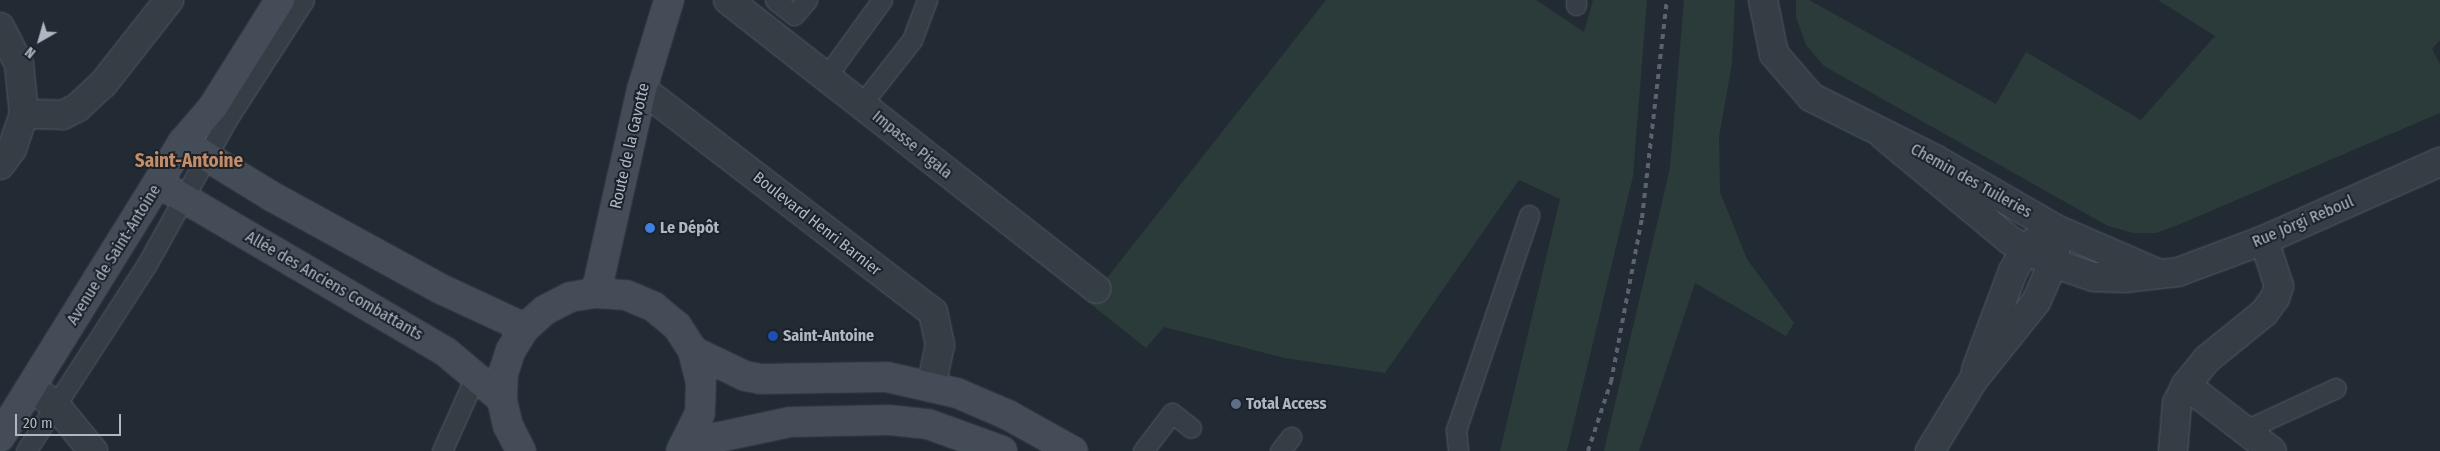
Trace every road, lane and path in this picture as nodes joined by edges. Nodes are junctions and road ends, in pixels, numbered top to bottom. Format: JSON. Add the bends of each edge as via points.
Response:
{"nodes":[{"id":1,"x":169,"y":0,"type":"edge"},
{"id":2,"x":280,"y":0,"type":"edge"},
{"id":3,"x":304,"y":0,"type":"edge"},
{"id":4,"x":669,"y":0,"type":"edge"},
{"id":5,"x":728,"y":0,"type":"edge"},
{"id":6,"x":775,"y":0,"type":"edge"},
{"id":7,"x":806,"y":0,"type":"edge"},
{"id":8,"x":882,"y":0,"type":"edge"},
{"id":9,"x":927,"y":0,"type":"edge"},
{"id":10,"x":1763,"y":0,"type":"edge"},
{"id":11,"x":0,"y":27,"type":"edge"},
{"id":12,"x":826,"y":77,"type":"junction"},
{"id":13,"x":642,"y":90,"type":"junction"},
{"id":14,"x":861,"y":105,"type":"junction"},
{"id":15,"x":24,"y":114,"type":"junction"},
{"id":16,"x":1884,"y":136,"type":"junction"},
{"id":17,"x":182,"y":142,"type":"junction"},
{"id":18,"x":207,"y":157,"type":"junction"},
{"id":19,"x":2440,"y":162,"type":"edge"},
{"id":20,"x":0,"y":164,"type":"edge"},
{"id":21,"x":158,"y":183,"type":"junction"},
{"id":22,"x":184,"y":199,"type":"junction"},
{"id":23,"x":1529,"y":216,"type":"dead end"},
{"id":24,"x":2056,"y":228,"type":"junction"},
{"id":25,"x":2264,"y":240,"type":"junction"},
{"id":26,"x":2026,"y":250,"type":"junction"},
{"id":27,"x":2053,"y":263,"type":"junction"},
{"id":28,"x":2163,"y":274,"type":"junction"},
{"id":29,"x":1096,"y":289,"type":"dead end"},
{"id":30,"x":596,"y":293,"type":"junction"},
{"id":31,"x":525,"y":328,"type":"junction"},
{"id":32,"x":693,"y":351,"type":"junction"},
{"id":33,"x":475,"y":377,"type":"junction"},
{"id":34,"x":1974,"y":379,"type":"junction"},
{"id":35,"x":2186,"y":385,"type":"junction"},
{"id":36,"x":930,"y":386,"type":"junction"},
{"id":37,"x":32,"y":388,"type":"junction"},
{"id":38,"x":2336,"y":388,"type":"dead end"},
{"id":39,"x":502,"y":399,"type":"junction"},
{"id":40,"x":57,"y":406,"type":"junction"},
{"id":41,"x":1191,"y":428,"type":"dead end"},
{"id":42,"x":2245,"y":430,"type":"junction"},
{"id":43,"x":0,"y":437,"type":"edge"},
{"id":44,"x":26,"y":451,"type":"edge"},
{"id":45,"x":93,"y":451,"type":"edge"},
{"id":46,"x":442,"y":451,"type":"edge"},
{"id":47,"x":521,"y":451,"type":"edge"},
{"id":48,"x":682,"y":451,"type":"edge"},
{"id":49,"x":692,"y":451,"type":"edge"},
{"id":50,"x":1002,"y":451,"type":"edge"},
{"id":51,"x":1073,"y":451,"type":"edge"},
{"id":52,"x":1143,"y":451,"type":"edge"},
{"id":53,"x":1458,"y":451,"type":"edge"},
{"id":54,"x":1930,"y":451,"type":"edge"},
{"id":55,"x":2173,"y":451,"type":"edge"},
{"id":56,"x":2272,"y":451,"type":"edge"}],
"edges":[{"from":1,"to":15,"type":"street","via":[[103,84],[78,107],[63,115]]},
{"from":2,"to":17,"type":"main road","name":"Avenue de Saint-Antoine","via":[[213,107]]},
{"from":3,"to":18,"type":"lane","via":[[228,118]]},
{"from":4,"to":13,"type":"main road","name":"Route de la Gavotte"},
{"from":5,"to":12,"type":"street","name":"Impasse Pigala"},
{"from":6,"to":7,"type":"lane","via":[[794,15]]},
{"from":8,"to":12,"type":"lane"},
{"from":9,"to":14,"type":"lane","via":[[912,40]]},
{"from":10,"to":16,"type":"street","name":"Chemin des Tuileries","via":[[1774,54],[1791,77],[1811,97]]},
{"from":11,"to":15,"type":"street","via":[[19,64]]},
{"from":12,"to":14,"type":"street","name":"Impasse Pigala"},
{"from":13,"to":30,"type":"main road","name":"Route de la Gavotte"},
{"from":13,"to":36,"type":"street","name":"Boulevard Henri Barnier","via":[[933,312],[940,345]]},
{"from":14,"to":29,"type":"street","name":"Impasse Pigala"},
{"from":15,"to":20,"type":"street","via":[[12,149]]},
{"from":16,"to":24,"type":"street","name":"Chemin des Tuileries","via":[[1935,159]]},
{"from":16,"to":26,"type":"street","name":"Chemin des Tuileries","via":[[1974,212]]},
{"from":17,"to":18,"type":"main road"},
{"from":17,"to":21,"type":"main road","name":"Avenue de Saint-Antoine"},
{"from":18,"to":22,"type":"lane"},
{"from":18,"to":31,"type":"main road","via":[[441,289]]},
{"from":19,"to":25,"type":"street","name":"Rue Jòrgi Reboul"},
{"from":21,"to":22,"type":"main road","name":"Allée des Anciens Combattants"},
{"from":21,"to":37,"type":"main road","name":"Avenue de Saint-Antoine"},
{"from":22,"to":33,"type":"main road","name":"Allée des Anciens Combattants","via":[[446,352]]},
{"from":22,"to":40,"type":"lane"},
{"from":23,"to":53,"type":"lane","via":[[1456,430]]},
{"from":24,"to":26,"type":"street","name":"Chemin des Tuileries"},
{"from":24,"to":27,"type":"street","name":"Chemin des Tuileries"},
{"from":24,"to":28,"type":"street"},
{"from":25,"to":28,"type":"street","name":"Rue Jòrgi Reboul"},
{"from":25,"to":35,"type":"street","via":[[2279,286],[2275,298],[2264,313],[2207,359]]},
{"from":26,"to":27,"type":"street","name":"Chemin des Tuileries"},
{"from":26,"to":34,"type":"street","name":"Chemin des Tuileries","via":[[2003,293]]},
{"from":27,"to":28,"type":"street","name":"Rue Jòrgi Reboul","via":[[2094,277]]},
{"from":27,"to":34,"type":"street","name":"Chemin des Tuileries","via":[[2036,302]]},
{"from":30,"to":31,"type":"main road","via":[[570,297],[545,310]]},
{"from":30,"to":32,"type":"main road","via":[[626,295],[654,307],[677,326]]},
{"from":31,"to":39,"type":"main road","via":[[511,350],[503,374]]},
{"from":32,"to":36,"type":"main road","via":[[745,376],[760,379],[887,377]]},
{"from":32,"to":48,"type":"main road","via":[[701,382],[700,413]]},
{"from":33,"to":39,"type":"main road","name":"Allée des Anciens Combattants"},
{"from":33,"to":46,"type":"lane"},
{"from":34,"to":54,"type":"street","name":"Chemin des Tuileries"},
{"from":35,"to":42,"type":"street"},
{"from":35,"to":55,"type":"street","via":[[2177,402]]},
{"from":36,"to":51,"type":"main road","via":[[1008,415]]},
{"from":37,"to":40,"type":"street"},
{"from":37,"to":43,"type":"main road","name":"Avenue de Saint-Antoine"},
{"from":38,"to":42,"type":"lane"},
{"from":39,"to":47,"type":"main road","via":[[508,426]]},
{"from":40,"to":44,"type":"lane"},
{"from":40,"to":45,"type":"street"},
{"from":41,"to":52,"type":"lane","via":[[1172,413]]},
{"from":42,"to":56,"type":"street"},
{"from":49,"to":50,"type":"main road","via":[[710,439],[790,422],[889,420],[928,424]]}]}
